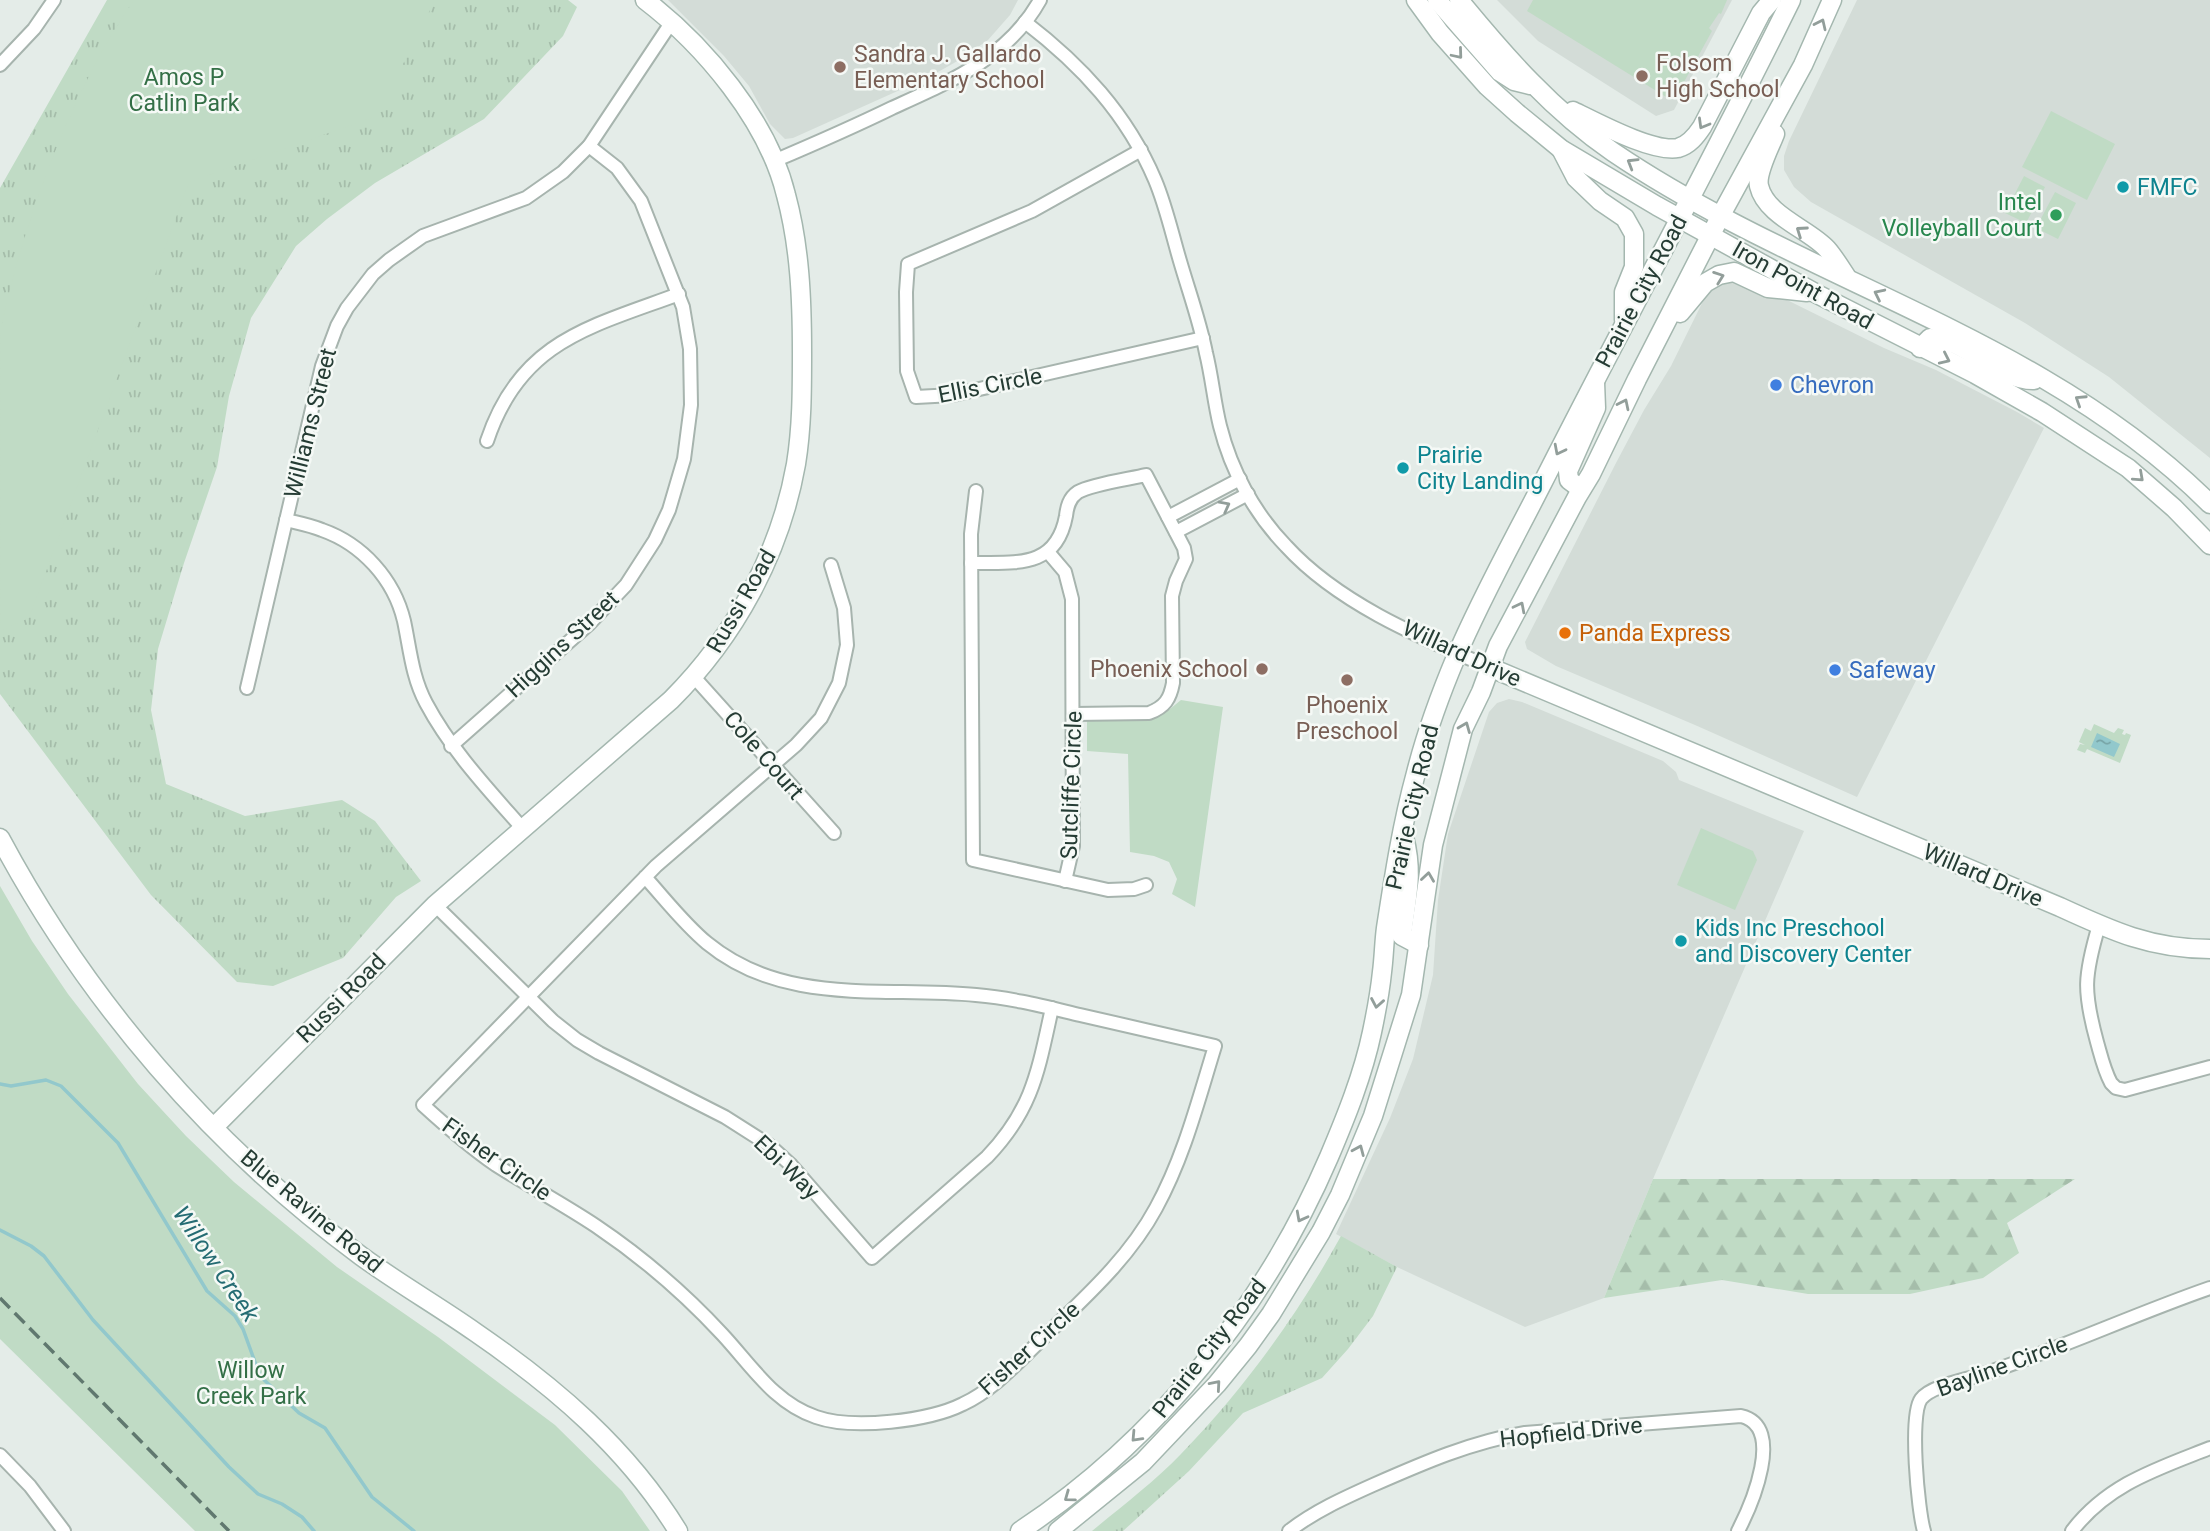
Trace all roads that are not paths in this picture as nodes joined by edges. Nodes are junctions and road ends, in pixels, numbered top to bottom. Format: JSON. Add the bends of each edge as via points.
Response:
{"nodes":[{"id":1,"x":54,"y":0,"type":"edge"},
{"id":2,"x":645,"y":0,"type":"edge"},
{"id":3,"x":1040,"y":0,"type":"edge"},
{"id":4,"x":1416,"y":0,"type":"edge"},
{"id":5,"x":1437,"y":0,"type":"edge"},
{"id":6,"x":1459,"y":0,"type":"edge"},
{"id":7,"x":1772,"y":0,"type":"edge"},
{"id":8,"x":1791,"y":0,"type":"edge"},
{"id":9,"x":1832,"y":0,"type":"edge"},
{"id":10,"x":1025,"y":22,"type":"junction"},
{"id":11,"x":671,"y":23,"type":"junction"},
{"id":12,"x":0,"y":65,"type":"edge"},
{"id":13,"x":1803,"y":65,"type":"junction"},
{"id":14,"x":1533,"y":86,"type":"junction"},
{"id":15,"x":1548,"y":100,"type":"junction"},
{"id":16,"x":589,"y":146,"type":"junction"},
{"id":17,"x":1561,"y":149,"type":"junction"},
{"id":18,"x":1141,"y":150,"type":"junction"},
{"id":19,"x":774,"y":161,"type":"junction"},
{"id":20,"x":1690,"y":198,"type":"junction"},
{"id":21,"x":1721,"y":215,"type":"junction"},
{"id":22,"x":1681,"y":218,"type":"junction"},
{"id":23,"x":1712,"y":235,"type":"junction"},
{"id":24,"x":1848,"y":279,"type":"junction"},
{"id":25,"x":1815,"y":293,"type":"junction"},
{"id":26,"x":679,"y":294,"type":"junction"},
{"id":27,"x":1624,"y":324,"type":"junction"},
{"id":28,"x":1203,"y":338,"type":"junction"},
{"id":29,"x":1655,"y":342,"type":"junction"},
{"id":30,"x":1920,"y":348,"type":"junction"},
{"id":31,"x":1595,"y":379,"type":"junction"},
{"id":32,"x":2048,"y":380,"type":"junction"},
{"id":33,"x":487,"y":441,"type":"dead end"},
{"id":34,"x":1240,"y":479,"type":"junction"},
{"id":35,"x":1581,"y":489,"type":"junction"},
{"id":36,"x":976,"y":491,"type":"dead end"},
{"id":37,"x":1248,"y":494,"type":"junction"},
{"id":38,"x":2210,"y":504,"type":"edge"},
{"id":39,"x":1168,"y":517,"type":"junction"},
{"id":40,"x":286,"y":520,"type":"junction"},
{"id":41,"x":1176,"y":532,"type":"junction"},
{"id":42,"x":2210,"y":545,"type":"edge"},
{"id":43,"x":1048,"y":552,"type":"junction"},
{"id":44,"x":971,"y":562,"type":"junction"},
{"id":45,"x":831,"y":565,"type":"dead end"},
{"id":46,"x":1458,"y":653,"type":"junction"},
{"id":47,"x":1489,"y":667,"type":"junction"},
{"id":48,"x":694,"y":677,"type":"junction"},
{"id":49,"x":247,"y":688,"type":"dead end"},
{"id":50,"x":1074,"y":714,"type":"junction"},
{"id":51,"x":451,"y":746,"type":"junction"},
{"id":52,"x":772,"y":765,"type":"junction"},
{"id":53,"x":523,"y":829,"type":"junction"},
{"id":54,"x":1402,"y":831,"type":"junction"},
{"id":55,"x":834,"y":833,"type":"dead end"},
{"id":56,"x":0,"y":838,"type":"edge"},
{"id":57,"x":645,"y":877,"type":"junction"},
{"id":58,"x":1065,"y":881,"type":"junction"},
{"id":59,"x":1146,"y":885,"type":"dead end"},
{"id":60,"x":435,"y":905,"type":"junction"},
{"id":61,"x":2099,"y":925,"type":"junction"},
{"id":62,"x":1419,"y":945,"type":"junction"},
{"id":63,"x":2210,"y":950,"type":"edge"},
{"id":64,"x":529,"y":997,"type":"junction"},
{"id":65,"x":1052,"y":1008,"type":"junction"},
{"id":66,"x":2210,"y":1067,"type":"edge"},
{"id":67,"x":214,"y":1127,"type":"junction"},
{"id":68,"x":2210,"y":1288,"type":"edge"},
{"id":69,"x":2210,"y":1448,"type":"edge"},
{"id":70,"x":0,"y":1455,"type":"edge"},
{"id":71,"x":64,"y":1531,"type":"edge"},
{"id":72,"x":678,"y":1531,"type":"edge"},
{"id":73,"x":1020,"y":1531,"type":"edge"},
{"id":74,"x":1058,"y":1531,"type":"edge"},
{"id":75,"x":1289,"y":1531,"type":"edge"},
{"id":76,"x":1738,"y":1531,"type":"edge"},
{"id":77,"x":1924,"y":1531,"type":"edge"},
{"id":78,"x":2072,"y":1531,"type":"edge"}],
"edges":[{"from":1,"to":12,"type":"street"},
{"from":2,"to":11,"type":"main road","name":"Russi Road"},
{"from":3,"to":10,"type":"street"},
{"from":4,"to":17,"type":"main road","name":"Iron Point Road","one_way":true,"via":[[1487,86]]},
{"from":5,"to":14,"type":"main road","via":[[1500,72]]},
{"from":6,"to":14,"type":"main road","name":"Iron Point Road"},
{"from":7,"to":15,"type":"main road","one_way":true,"via":[[1702,127],[1691,142],[1678,148],[1644,142]]},
{"from":8,"to":20,"type":"main road","name":"Prairie City Road"},
{"from":13,"to":9,"type":"main road","name":"Prairie City Road","one_way":true},
{"from":10,"to":18,"type":"street","name":"Willard Drive","via":[[1094,83]]},
{"from":10,"to":19,"type":"street","via":[[974,69]]},
{"from":11,"to":16,"type":"street","name":"Williams Street"},
{"from":11,"to":19,"type":"main road","name":"Russi Road","via":[[694,43],[737,96]]},
{"from":13,"to":21,"type":"main road","name":"Prairie City Road"},
{"from":24,"to":13,"type":"main road","one_way":true,"via":[[1826,248],[1771,206],[1759,185]]},
{"from":14,"to":15,"type":"main road","name":"Iron Point Road"},
{"from":20,"to":15,"type":"main road","name":"Iron Point Road","one_way":true,"via":[[1612,152]]},
{"from":16,"to":26,"type":"street","name":"Higgins Street","via":[[617,168],[641,201]]},
{"from":16,"to":40,"type":"street","name":"Williams Street","via":[[563,172],[526,198],[405,247],[359,290],[328,346]]},
{"from":17,"to":22,"type":"main road","name":"Iron Point Road"},
{"from":17,"to":27,"type":"main road","via":[[1576,178],[1625,218],[1634,234],[1634,267],[1625,292]]},
{"from":18,"to":28,"type":"street","name":"Willard Drive","via":[[1163,202]]},
{"from":18,"to":28,"type":"street","name":"Ellis Circle","via":[[1032,211],[908,264],[907,371],[916,397],[953,395]]},
{"from":19,"to":48,"type":"main road","name":"Russi Road","via":[[786,194],[802,295],[802,395],[796,465],[786,508],[757,582]]},
{"from":20,"to":21,"type":"main road","name":"Iron Point Road"},
{"from":20,"to":22,"type":"main road","name":"Prairie City Road"},
{"from":21,"to":23,"type":"main road","name":"Prairie City Road"},
{"from":21,"to":24,"type":"main road","name":"Iron Point Road"},
{"from":22,"to":23,"type":"main road","name":"Iron Point Road"},
{"from":22,"to":27,"type":"main road","name":"Prairie City Road"},
{"from":23,"to":25,"type":"main road","name":"Iron Point Road"},
{"from":23,"to":29,"type":"main road","name":"Prairie City Road"},
{"from":32,"to":24,"type":"main road","name":"Iron Point Road","one_way":true},
{"from":29,"to":25,"type":"main road","one_way":true,"via":[[1705,282],[1719,275],[1734,272],[1768,288]]},
{"from":25,"to":30,"type":"main road","name":"Iron Point Road"},
{"from":26,"to":33,"type":"street","via":[[583,330],[544,353],[508,394]]},
{"from":26,"to":51,"type":"street","name":"Higgins Street","via":[[690,349],[690,427],[676,490],[655,540],[604,609]]},
{"from":27,"to":31,"type":"main road","name":"Prairie City Road"},
{"from":28,"to":34,"type":"street","name":"Willard Drive","via":[[1220,427]]},
{"from":35,"to":29,"type":"main road","name":"Prairie City Road","one_way":true},
{"from":30,"to":32,"type":"main road","via":[[1930,338],[1942,338],[2026,380]]},
{"from":30,"to":42,"type":"main road","name":"Iron Point Road","one_way":true,"via":[[2016,397],[2129,468]]},
{"from":31,"to":35,"type":"main road","via":[[1596,408],[1568,471],[1569,480]]},
{"from":31,"to":46,"type":"main road","name":"Prairie City Road","one_way":true},
{"from":38,"to":32,"type":"main road","name":"Iron Point Road","one_way":true,"via":[[2123,430]]},
{"from":34,"to":37,"type":"street","name":"Willard Drive"},
{"from":34,"to":39,"type":"street"},
{"from":47,"to":35,"type":"main road","name":"Prairie City Road","one_way":true},
{"from":36,"to":44,"type":"street"},
{"from":41,"to":37,"type":"street","one_way":true},
{"from":37,"to":46,"type":"street","name":"Willard Drive","via":[[1285,545],[1329,585]]},
{"from":39,"to":41,"type":"street"},
{"from":39,"to":43,"type":"street","via":[[1146,475],[1086,489],[1068,504],[1060,537]]},
{"from":40,"to":49,"type":"street","name":"Williams Street"},
{"from":40,"to":51,"type":"street","via":[[338,537],[380,572],[398,603],[416,680]]},
{"from":41,"to":50,"type":"street","via":[[1186,559],[1173,590],[1170,697],[1149,713]]},
{"from":43,"to":44,"type":"street","via":[[1022,562]]},
{"from":43,"to":50,"type":"street","name":"Sutcliffe Circle","via":[[1065,572],[1071,589]]},
{"from":44,"to":58,"type":"street","name":"Sutcliffe Circle","via":[[974,860]]},
{"from":45,"to":52,"type":"street","name":"Fisher Circle","via":[[847,625],[839,683],[809,733]]},
{"from":46,"to":47,"type":"street","name":"Willard Drive"},
{"from":46,"to":54,"type":"main road","name":"Prairie City Road","via":[[1434,712]]},
{"from":47,"to":61,"type":"main road","name":"Willard Drive"},
{"from":62,"to":47,"type":"main road","name":"Prairie City Road","one_way":true,"via":[[1446,789],[1463,729]]},
{"from":48,"to":52,"type":"street","name":"Cole Court"},
{"from":48,"to":53,"type":"main road","name":"Russi Road"},
{"from":50,"to":58,"type":"street","name":"Sutcliffe Circle","via":[[1073,846]]},
{"from":51,"to":53,"type":"street"},
{"from":52,"to":55,"type":"street","name":"Cole Court"},
{"from":52,"to":57,"type":"street","name":"Fisher Circle"},
{"from":53,"to":60,"type":"main road","name":"Russi Road"},
{"from":54,"to":62,"type":"main road","via":[[1410,858],[1402,936]]},
{"from":54,"to":73,"type":"main road","name":"Prairie City Road","one_way":true,"via":[[1371,1037],[1339,1135],[1302,1216],[1255,1294],[1178,1391],[1115,1459]]},
{"from":56,"to":67,"type":"main road","name":"Blue Ravine Road","via":[[41,912],[112,1011]]},
{"from":57,"to":64,"type":"street","name":"Fisher Circle"},
{"from":57,"to":65,"type":"street","name":"Fisher Circle","via":[[708,944],[768,978],[817,989],[976,995]]},
{"from":58,"to":59,"type":"street","via":[[1119,891]]},
{"from":60,"to":64,"type":"street","name":"Ebi Way"},
{"from":60,"to":67,"type":"main road","name":"Russi Road"},
{"from":61,"to":63,"type":"main road","name":"Willard Drive","via":[[2146,942]]},
{"from":61,"to":66,"type":"street","via":[[2086,992],[2110,1083],[2125,1090]]},
{"from":74,"to":62,"type":"main road","name":"Prairie City Road","one_way":true,"via":[[1143,1462],[1217,1384],[1297,1272],[1340,1195],[1373,1116],[1411,995]]},
{"from":64,"to":65,"type":"street","name":"Ebi Way","via":[[577,1040],[769,1145],[872,1258],[987,1157],[1009,1132],[1035,1081]]},
{"from":64,"to":65,"type":"street","name":"Fisher Circle","via":[[423,1105],[493,1163],[595,1225],[656,1270],[783,1401],[818,1418],[853,1424],[937,1414],[989,1389],[1116,1265],[1166,1190],[1214,1046]]},
{"from":67,"to":72,"type":"main road","name":"Blue Ravine Road","via":[[297,1205],[359,1255],[530,1371],[578,1411],[638,1475]]},
{"from":68,"to":77,"type":"street","name":"Bayline Circle","via":[[1925,1395],[1917,1406],[1916,1429],[1918,1502]]},
{"from":69,"to":78,"type":"street","via":[[2117,1488]]},
{"from":70,"to":71,"type":"street"},
{"from":75,"to":76,"type":"street","name":"Hopfield Drive","via":[[1332,1504],[1425,1462],[1499,1438],[1741,1416],[1754,1421],[1763,1441],[1756,1493]]}]}
